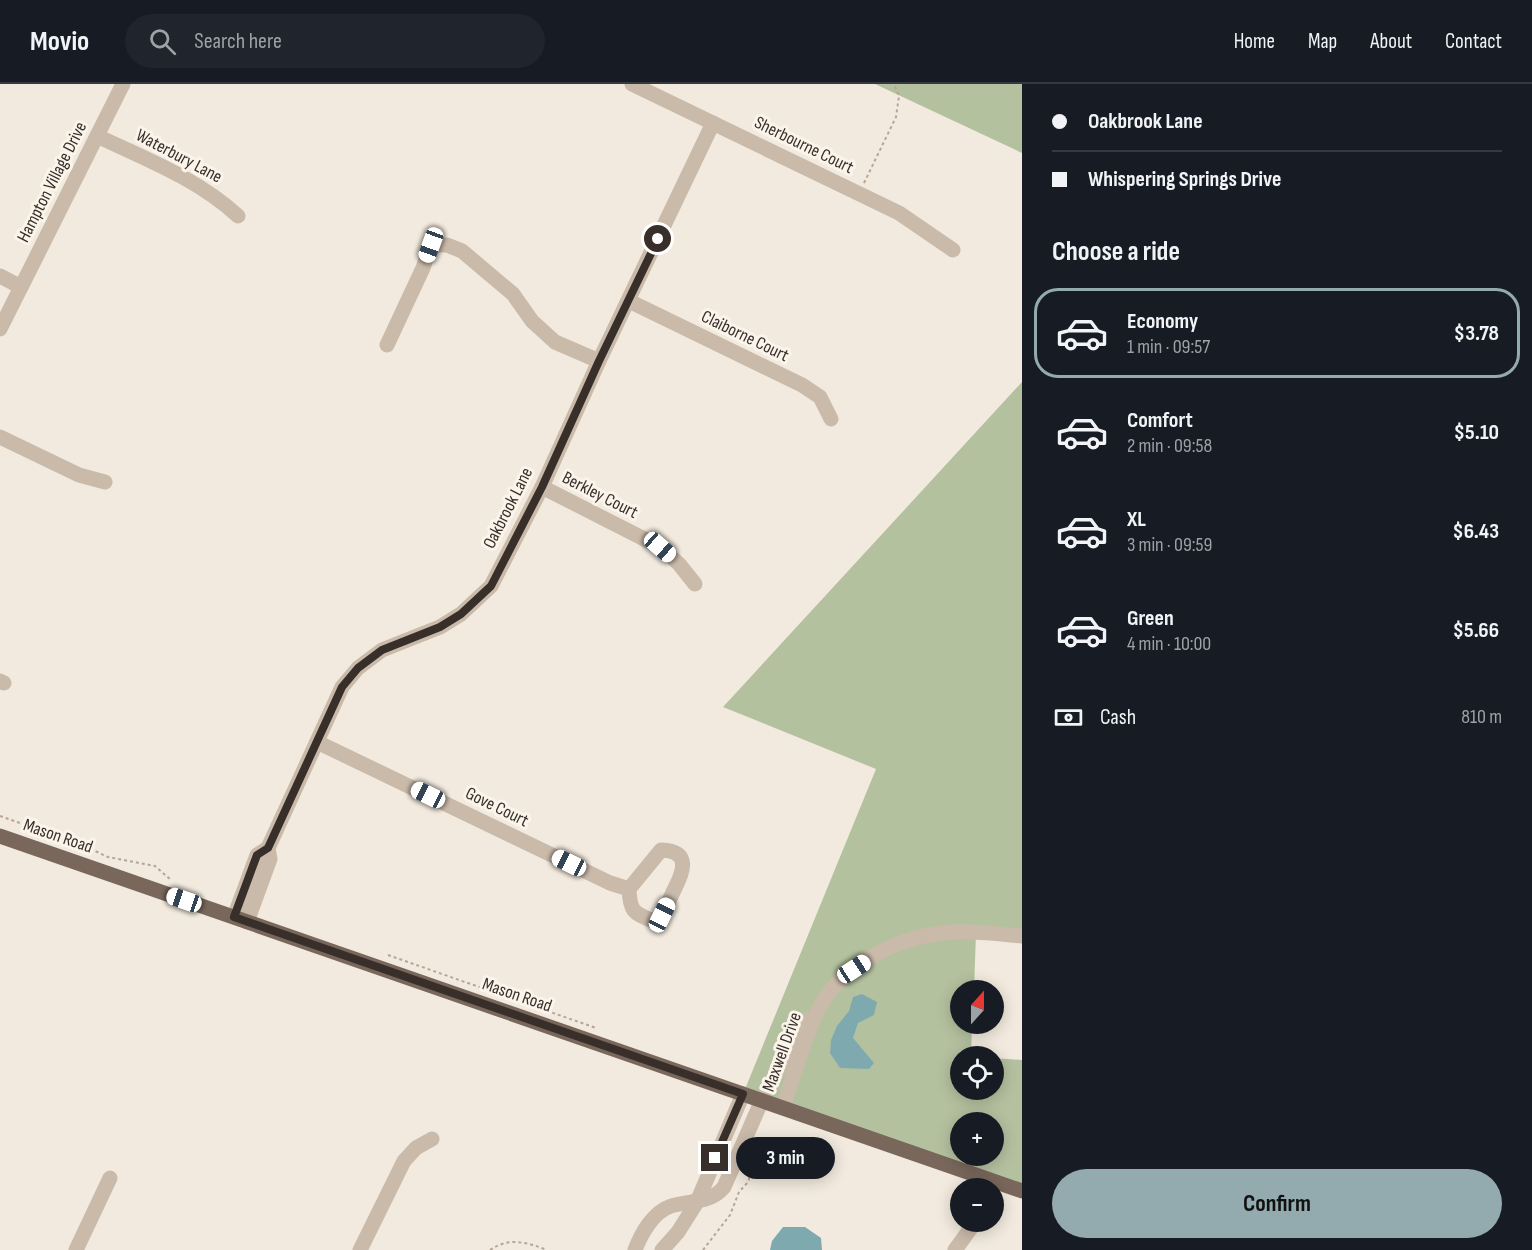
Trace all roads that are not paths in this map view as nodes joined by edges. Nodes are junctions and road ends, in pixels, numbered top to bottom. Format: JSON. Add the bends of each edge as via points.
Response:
{"nodes":[{"id":1,"x":123,"y":84,"type":"edge"},
{"id":2,"x":632,"y":84,"type":"edge"},
{"id":3,"x":713,"y":123,"type":"junction"},
{"id":4,"x":97,"y":136,"type":"junction"},
{"id":5,"x":238,"y":216,"type":"dead end"},
{"id":6,"x":952,"y":250,"type":"dead end"},
{"id":7,"x":0,"y":276,"type":"edge"},
{"id":8,"x":21,"y":287,"type":"junction"},
{"id":9,"x":629,"y":301,"type":"junction"},
{"id":10,"x":0,"y":329,"type":"edge"},
{"id":11,"x":387,"y":345,"type":"dead end"},
{"id":12,"x":599,"y":361,"type":"junction"},
{"id":13,"x":831,"y":419,"type":"dead end"},
{"id":14,"x":0,"y":437,"type":"edge"},
{"id":15,"x":105,"y":482,"type":"dead end"},
{"id":16,"x":542,"y":487,"type":"junction"},
{"id":17,"x":695,"y":584,"type":"dead end"},
{"id":18,"x":317,"y":742,"type":"junction"},
{"id":19,"x":0,"y":836,"type":"edge"},
{"id":20,"x":628,"y":890,"type":"junction"},
{"id":21,"x":241,"y":920,"type":"junction"},
{"id":22,"x":1022,"y":936,"type":"edge"},
{"id":23,"x":818,"y":1010,"type":"junction"},
{"id":24,"x":743,"y":1094,"type":"junction"},
{"id":25,"x":762,"y":1100,"type":"junction"},
{"id":26,"x":783,"y":1107,"type":"junction"},
{"id":27,"x":432,"y":1138,"type":"dead end"},
{"id":28,"x":110,"y":1178,"type":"dead end"},
{"id":29,"x":974,"y":1178,"type":"edge"},
{"id":30,"x":1004,"y":1187,"type":"edge"},
{"id":31,"x":1022,"y":1191,"type":"edge"},
{"id":32,"x":697,"y":1202,"type":"junction"},
{"id":33,"x":968,"y":1232,"type":"edge"},
{"id":34,"x":76,"y":1250,"type":"edge"},
{"id":35,"x":360,"y":1250,"type":"edge"},
{"id":36,"x":635,"y":1250,"type":"edge"},
{"id":37,"x":662,"y":1250,"type":"edge"},
{"id":38,"x":955,"y":1250,"type":"edge"}],
"edges":[{"from":1,"to":4,"type":"street","name":"Hampton Village Drive"},
{"from":2,"to":3,"type":"street","name":"Sherbourne Court"},
{"from":3,"to":6,"type":"street","name":"Sherbourne Court","via":[[899,213]]},
{"from":3,"to":9,"type":"street","name":"Oakbrook Lane"},
{"from":4,"to":5,"type":"street","name":"Waterbury Lane","via":[[196,184]]},
{"from":4,"to":8,"type":"street","name":"Hampton Village Drive"},
{"from":7,"to":8,"type":"street"},
{"from":8,"to":10,"type":"street","name":"Hampton Village Drive"},
{"from":9,"to":12,"type":"street","name":"Oakbrook Lane"},
{"from":9,"to":13,"type":"street","name":"Claiborne Court","via":[[802,385],[820,397]]},
{"from":11,"to":12,"type":"street","via":[[431,245],[447,245],[462,251],[513,294],[532,321],[555,342]]},
{"from":12,"to":16,"type":"street","name":"Oakbrook Lane"},
{"from":14,"to":15,"type":"street","via":[[79,475]]},
{"from":16,"to":17,"type":"street","name":"Berkley Court","via":[[660,547]]},
{"from":16,"to":18,"type":"street","name":"Oakbrook Lane","via":[[491,586],[461,614],[382,650],[358,668],[342,687]]},
{"from":18,"to":20,"type":"street","name":"Gove Court"},
{"from":18,"to":21,"type":"street","name":"Oakbrook Lane","via":[[268,848],[270,859]]},
{"from":19,"to":21,"type":"main road","name":"Mason Road"},
{"from":20,"to":20,"type":"street","via":[[661,850],[673,850],[680,856],[683,871],[662,915],[653,921],[636,915]]},
{"from":21,"to":24,"type":"main road","name":"Mason Road"},
{"from":22,"to":23,"type":"street","name":"Maxwell Drive","via":[[954,932],[909,940],[854,969],[840,980]]},
{"from":23,"to":25,"type":"street","name":"Maxwell Drive","via":[[800,1028]]},
{"from":23,"to":26,"type":"street","name":"Maxwell Drive"},
{"from":24,"to":25,"type":"main road","name":"Mason Road"},
{"from":24,"to":32,"type":"street"},
{"from":25,"to":26,"type":"main road","name":"Mason Road"},
{"from":25,"to":32,"type":"street","name":"Maxwell Drive","via":[[724,1187],[714,1197]]},
{"from":26,"to":29,"type":"main road","name":"Mason Road"},
{"from":27,"to":35,"type":"street","via":[[404,1161]]},
{"from":28,"to":34,"type":"street"},
{"from":30,"to":31,"type":"main road","name":"Mason Road"},
{"from":32,"to":36,"type":"street","via":[[668,1207],[646,1228]]},
{"from":32,"to":37,"type":"street"},
{"from":33,"to":38,"type":"street"}]}
